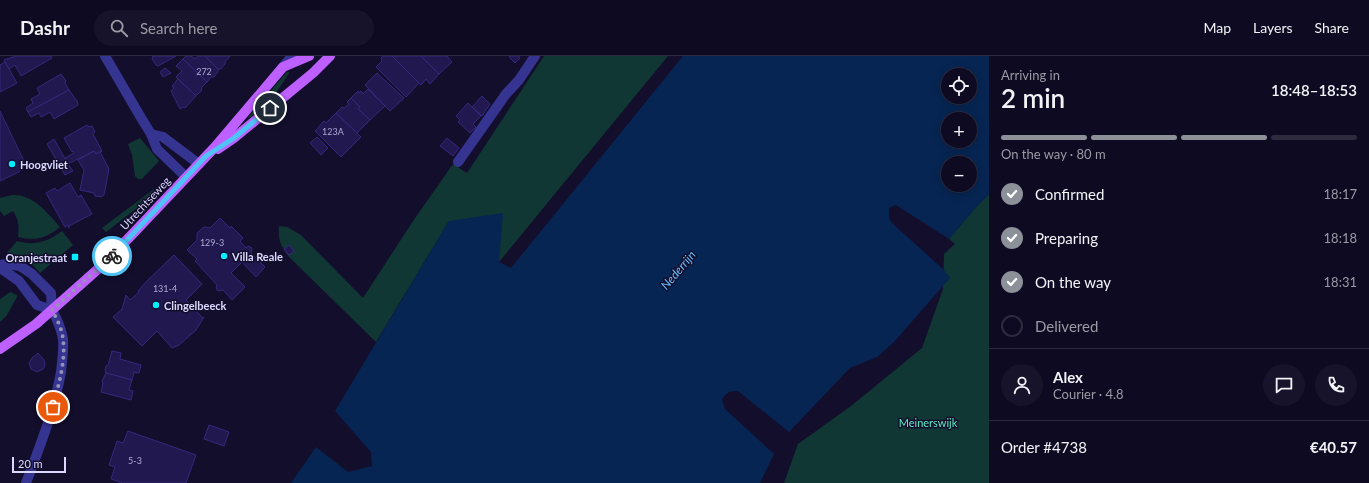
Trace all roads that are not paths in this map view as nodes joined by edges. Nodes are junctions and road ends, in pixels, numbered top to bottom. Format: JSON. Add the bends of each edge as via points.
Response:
{"nodes":[{"id":1,"x":105,"y":56,"type":"edge"},
{"id":2,"x":292,"y":56,"type":"edge"},
{"id":3,"x":308,"y":56,"type":"edge"},
{"id":4,"x":330,"y":56,"type":"edge"},
{"id":5,"x":535,"y":56,"type":"edge"},
{"id":6,"x":283,"y":67,"type":"junction"},
{"id":7,"x":151,"y":134,"type":"junction"},
{"id":8,"x":203,"y":160,"type":"junction"},
{"id":9,"x":458,"y":162,"type":"dead end"},
{"id":10,"x":186,"y":177,"type":"junction"},
{"id":11,"x":0,"y":265,"type":"edge"},
{"id":12,"x":0,"y":268,"type":"edge"},
{"id":13,"x":52,"y":310,"type":"junction"},
{"id":14,"x":0,"y":349,"type":"edge"},
{"id":15,"x":26,"y":483,"type":"edge"}],
"edges":[{"from":1,"to":7,"type":"street"},
{"from":2,"to":6,"type":"street","name":"Utrechtseweg"},
{"from":3,"to":6,"type":"main road"},
{"from":4,"to":8,"type":"main road","via":[[234,138]]},
{"from":5,"to":9,"type":"street"},
{"from":6,"to":8,"type":"main road","name":"Utrechtseweg"},
{"from":7,"to":8,"type":"street","via":[[163,137]]},
{"from":7,"to":10,"type":"street","via":[[157,149]]},
{"from":8,"to":10,"type":"main road","name":"Utrechtseweg"},
{"from":10,"to":13,"type":"main road","name":"Utrechtseweg","via":[[106,262]]},
{"from":11,"to":13,"type":"street","via":[[20,266],[32,274],[51,294]]},
{"from":12,"to":13,"type":"street","via":[[19,281],[37,305]]},
{"from":13,"to":14,"type":"main road","name":"Utrechtseweg"},
{"from":13,"to":15,"type":"street","via":[[63,339],[62,361],[49,422]]}]}
